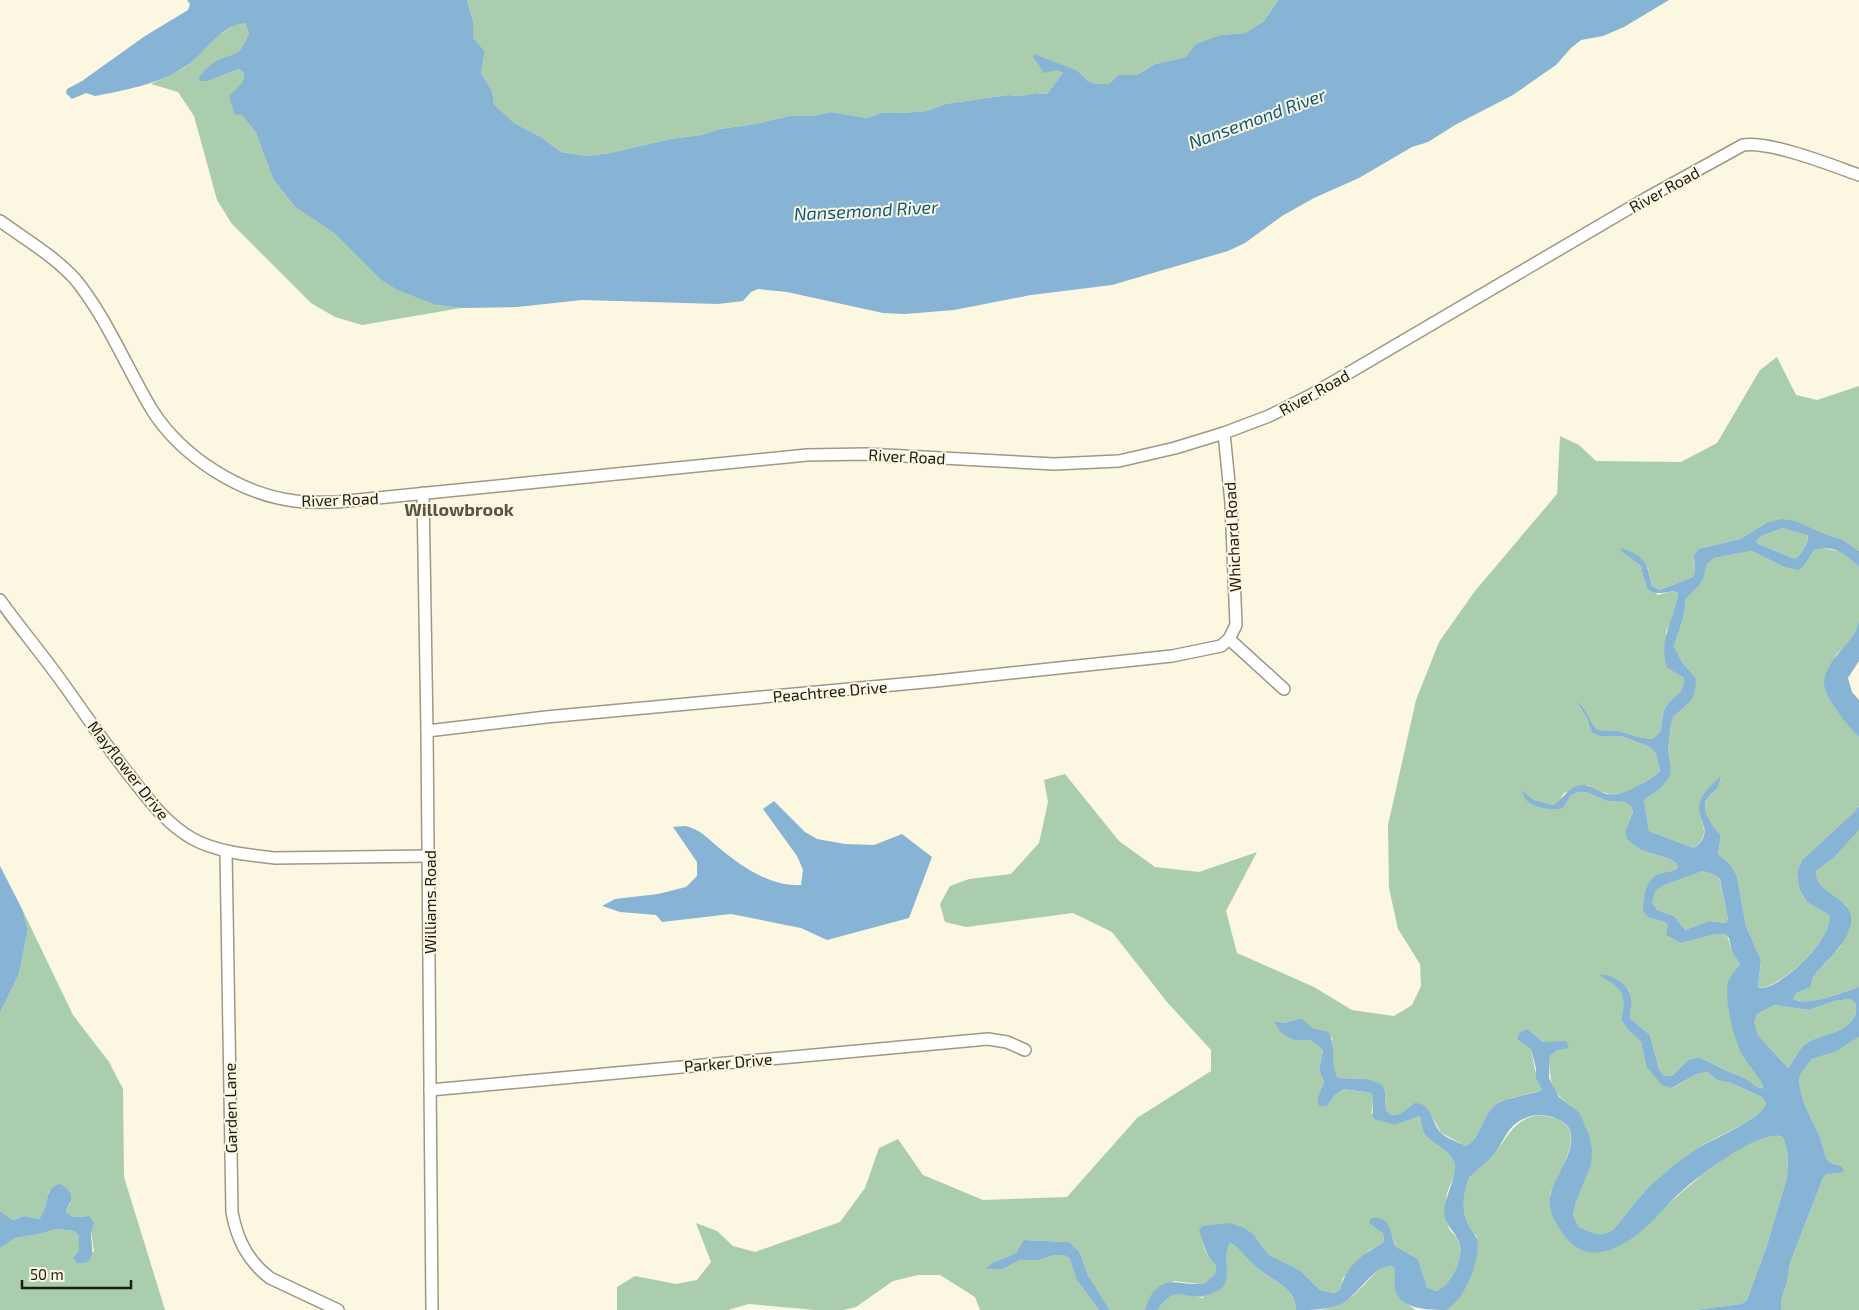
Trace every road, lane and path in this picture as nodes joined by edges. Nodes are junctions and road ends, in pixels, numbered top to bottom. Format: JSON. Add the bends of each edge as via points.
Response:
{"nodes":[{"id":1,"x":1859,"y":174,"type":"edge"},
{"id":2,"x":0,"y":221,"type":"edge"},
{"id":3,"x":1224,"y":434,"type":"junction"},
{"id":4,"x":423,"y":493,"type":"junction"},
{"id":5,"x":0,"y":600,"type":"edge"},
{"id":6,"x":1230,"y":639,"type":"junction"},
{"id":7,"x":1284,"y":689,"type":"dead end"},
{"id":8,"x":427,"y":731,"type":"junction"},
{"id":9,"x":226,"y":850,"type":"junction"},
{"id":10,"x":428,"y":856,"type":"junction"},
{"id":11,"x":1025,"y":1050,"type":"dead end"},
{"id":12,"x":430,"y":1090,"type":"junction"},
{"id":13,"x":338,"y":1310,"type":"edge"},
{"id":14,"x":432,"y":1310,"type":"edge"}],
"edges":[{"from":1,"to":3,"type":"street","name":"River Road","via":[[1764,146],[1743,145],[1311,395]]},
{"from":2,"to":4,"type":"street","name":"River Road","via":[[54,259],[74,278],[91,301],[153,411],[186,448],[212,468],[260,492],[297,501],[337,502]]},
{"from":3,"to":4,"type":"street","name":"River Road","via":[[1119,461],[1095,463],[1054,464],[866,454],[807,455]]},
{"from":3,"to":6,"type":"street","name":"Whichard Road","via":[[1231,503],[1236,625]]},
{"from":4,"to":8,"type":"street","name":"Williams Road"},
{"from":5,"to":9,"type":"street","name":"Mayflower Drive","via":[[156,810],[195,840]]},
{"from":6,"to":7,"type":"street"},
{"from":6,"to":8,"type":"street","name":"Peachtree Drive","via":[[1221,646],[1172,656]]},
{"from":8,"to":10,"type":"street","name":"Williams Road"},
{"from":9,"to":10,"type":"street","name":"Mayflower Drive","via":[[275,858]]},
{"from":9,"to":13,"type":"street","name":"Garden Lane","via":[[232,1212],[235,1230],[252,1261],[266,1275]]},
{"from":10,"to":12,"type":"street","name":"Williams Road"},
{"from":11,"to":12,"type":"street","name":"Parker Drive","via":[[1007,1042],[988,1039]]},
{"from":12,"to":14,"type":"street","name":"Williams Road"}]}
